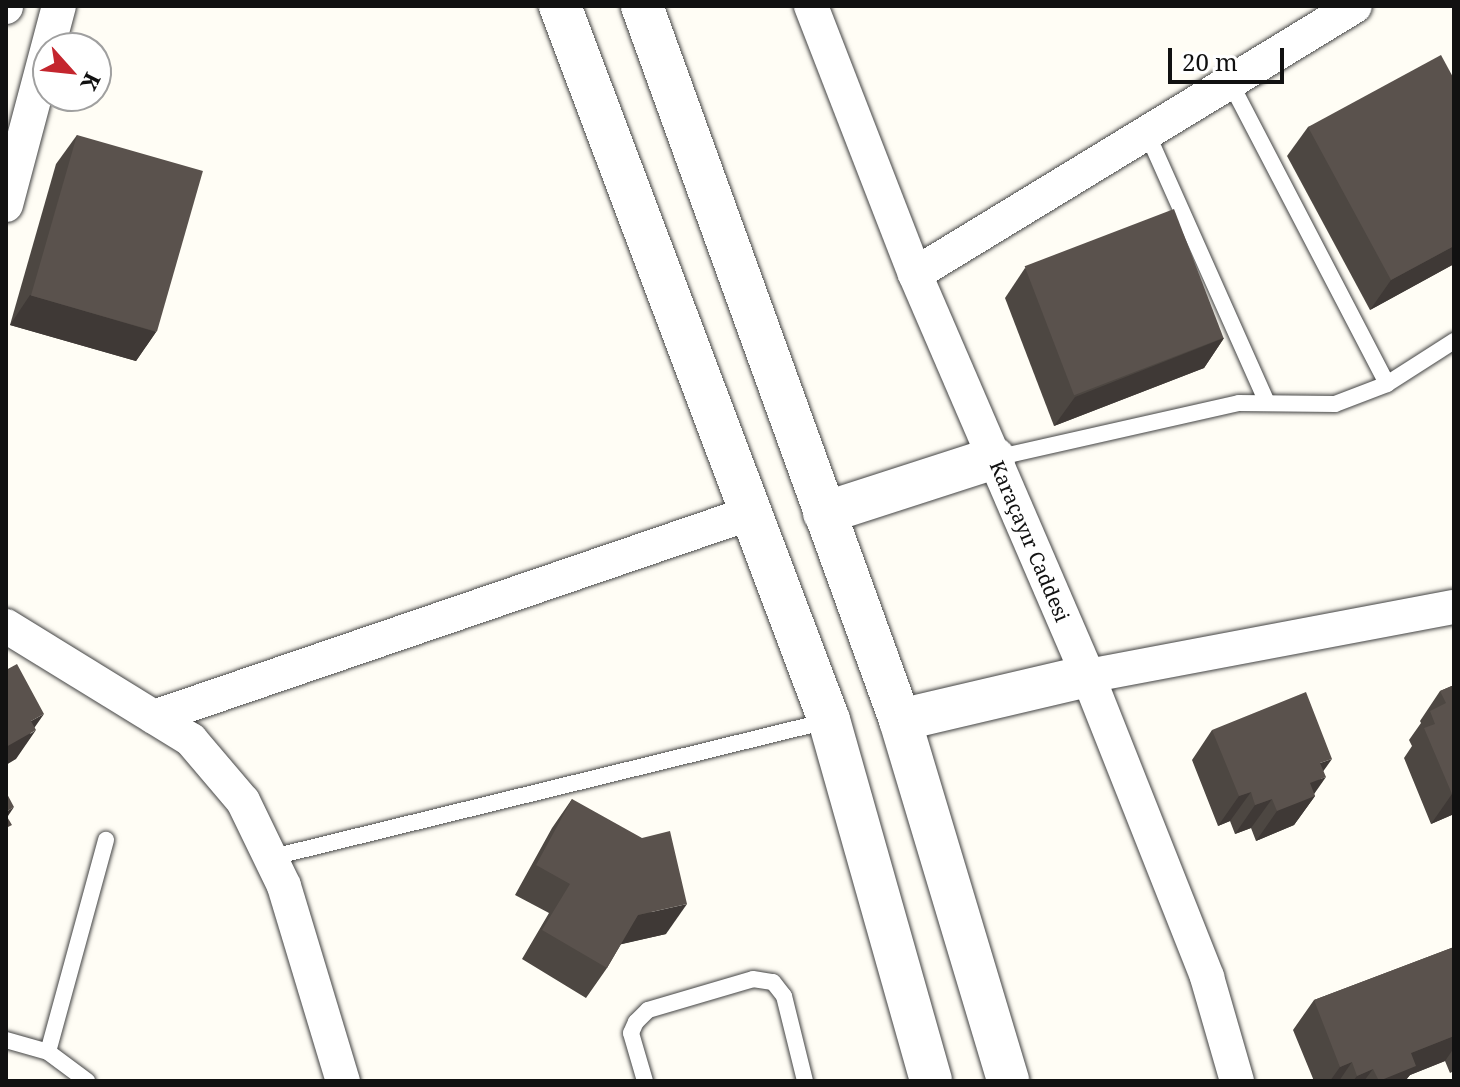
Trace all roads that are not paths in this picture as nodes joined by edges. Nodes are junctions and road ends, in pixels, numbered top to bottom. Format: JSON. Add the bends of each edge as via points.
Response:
{"nodes":[{"id":1,"x":59,"y":6,"type":"edge"},
{"id":2,"x":560,"y":6,"type":"edge"},
{"id":3,"x":642,"y":6,"type":"edge"},
{"id":4,"x":811,"y":6,"type":"edge"},
{"id":5,"x":1355,"y":6,"type":"edge"},
{"id":6,"x":1230,"y":82,"type":"junction"},
{"id":7,"x":1147,"y":133,"type":"junction"},
{"id":8,"x":6,"y":205,"type":"edge"},
{"id":9,"x":915,"y":274,"type":"junction"},
{"id":10,"x":1454,"y":341,"type":"edge"},
{"id":11,"x":1387,"y":384,"type":"junction"},
{"id":12,"x":1267,"y":402,"type":"junction"},
{"id":13,"x":994,"y":458,"type":"junction"},
{"id":14,"x":751,"y":513,"type":"junction"},
{"id":15,"x":824,"y":513,"type":"junction"},
{"id":16,"x":1454,"y":607,"type":"edge"},
{"id":17,"x":6,"y":626,"type":"edge"},
{"id":18,"x":1088,"y":676,"type":"junction"},
{"id":19,"x":154,"y":717,"type":"junction"},
{"id":20,"x":829,"y":720,"type":"junction"},
{"id":21,"x":900,"y":720,"type":"junction"},
{"id":22,"x":106,"y":840,"type":"dead end"},
{"id":23,"x":273,"y":857,"type":"junction"},
{"id":24,"x":6,"y":1040,"type":"edge"},
{"id":25,"x":48,"y":1052,"type":"junction"},
{"id":26,"x":87,"y":1081,"type":"edge"},
{"id":27,"x":343,"y":1081,"type":"edge"},
{"id":28,"x":645,"y":1081,"type":"edge"},
{"id":29,"x":805,"y":1081,"type":"edge"},
{"id":30,"x":931,"y":1081,"type":"edge"},
{"id":31,"x":1008,"y":1081,"type":"edge"},
{"id":32,"x":1237,"y":1081,"type":"edge"}],
"edges":[{"from":1,"to":8,"type":"street"},
{"from":2,"to":14,"type":"street"},
{"from":3,"to":15,"type":"street"},
{"from":4,"to":9,"type":"street","name":"Karaçayır Caddesi"},
{"from":5,"to":6,"type":"street"},
{"from":6,"to":7,"type":"street"},
{"from":6,"to":11,"type":"lane"},
{"from":7,"to":9,"type":"street"},
{"from":7,"to":12,"type":"lane"},
{"from":9,"to":13,"type":"street","name":"Karaçayır Caddesi"},
{"from":10,"to":11,"type":"lane"},
{"from":11,"to":12,"type":"lane","via":[[1315,408]]},
{"from":12,"to":13,"type":"lane"},
{"from":13,"to":15,"type":"street"},
{"from":13,"to":18,"type":"street","name":"Karaçayır Caddesi"},
{"from":14,"to":19,"type":"street"},
{"from":14,"to":20,"type":"street"},
{"from":15,"to":21,"type":"street"},
{"from":16,"to":18,"type":"street"},
{"from":17,"to":19,"type":"street"},
{"from":18,"to":21,"type":"street"},
{"from":18,"to":32,"type":"street","name":"Karaçayır Caddesi","via":[[1207,977]]},
{"from":19,"to":23,"type":"street","via":[[218,769]]},
{"from":20,"to":23,"type":"lane"},
{"from":20,"to":30,"type":"street"},
{"from":21,"to":31,"type":"street"},
{"from":22,"to":25,"type":"lane"},
{"from":23,"to":27,"type":"street"},
{"from":24,"to":25,"type":"lane"},
{"from":25,"to":26,"type":"lane"},
{"from":28,"to":29,"type":"lane","via":[[631,1033],[648,1010],[753,979],[773,982],[784,996]]}]}
